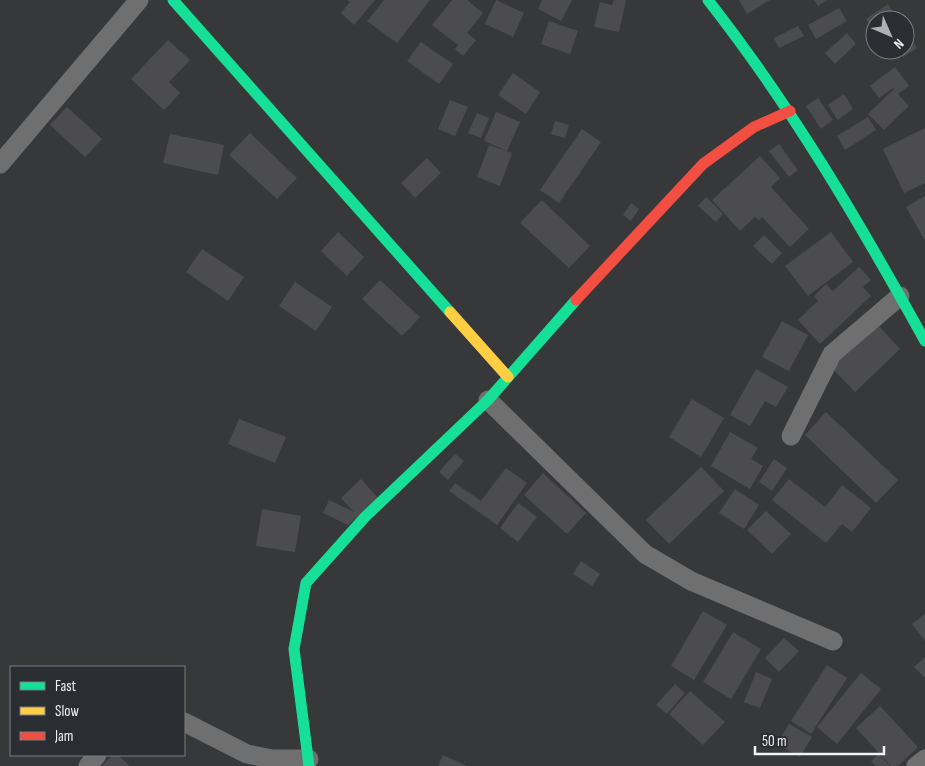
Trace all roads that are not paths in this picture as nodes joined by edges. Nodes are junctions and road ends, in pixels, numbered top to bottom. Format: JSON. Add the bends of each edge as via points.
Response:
{"nodes":[{"id":1,"x":140,"y":0,"type":"edge"},
{"id":2,"x":173,"y":0,"type":"edge"},
{"id":3,"x":708,"y":0,"type":"edge"},
{"id":4,"x":790,"y":112,"type":"junction"},
{"id":5,"x":0,"y":164,"type":"edge"},
{"id":6,"x":900,"y":296,"type":"junction"},
{"id":7,"x":924,"y":339,"type":"edge"},
{"id":8,"x":508,"y":377,"type":"junction"},
{"id":9,"x":488,"y":400,"type":"junction"},
{"id":10,"x":792,"y":436,"type":"dead end"},
{"id":11,"x":833,"y":641,"type":"dead end"},
{"id":12,"x":185,"y":723,"type":"edge"},
{"id":13,"x":96,"y":756,"type":"edge"},
{"id":14,"x":925,"y":759,"type":"edge"},
{"id":15,"x":309,"y":762,"type":"edge"},
{"id":16,"x":88,"y":766,"type":"edge"},
{"id":17,"x":916,"y":766,"type":"edge"}],
"edges":[{"from":1,"to":5,"type":"street"},
{"from":2,"to":8,"type":"street"},
{"from":3,"to":4,"type":"street"},
{"from":4,"to":6,"type":"street","via":[[845,199]]},
{"from":4,"to":8,"type":"street","via":[[754,127],[703,164]]},
{"from":6,"to":7,"type":"street"},
{"from":6,"to":10,"type":"street","via":[[832,354]]},
{"from":8,"to":9,"type":"street"},
{"from":9,"to":11,"type":"street","via":[[645,554],[691,581]]},
{"from":9,"to":15,"type":"street","via":[[365,517],[306,583],[294,649]]},
{"from":12,"to":15,"type":"street","via":[[247,754]]},
{"from":13,"to":16,"type":"street"},
{"from":14,"to":17,"type":"street"}]}
